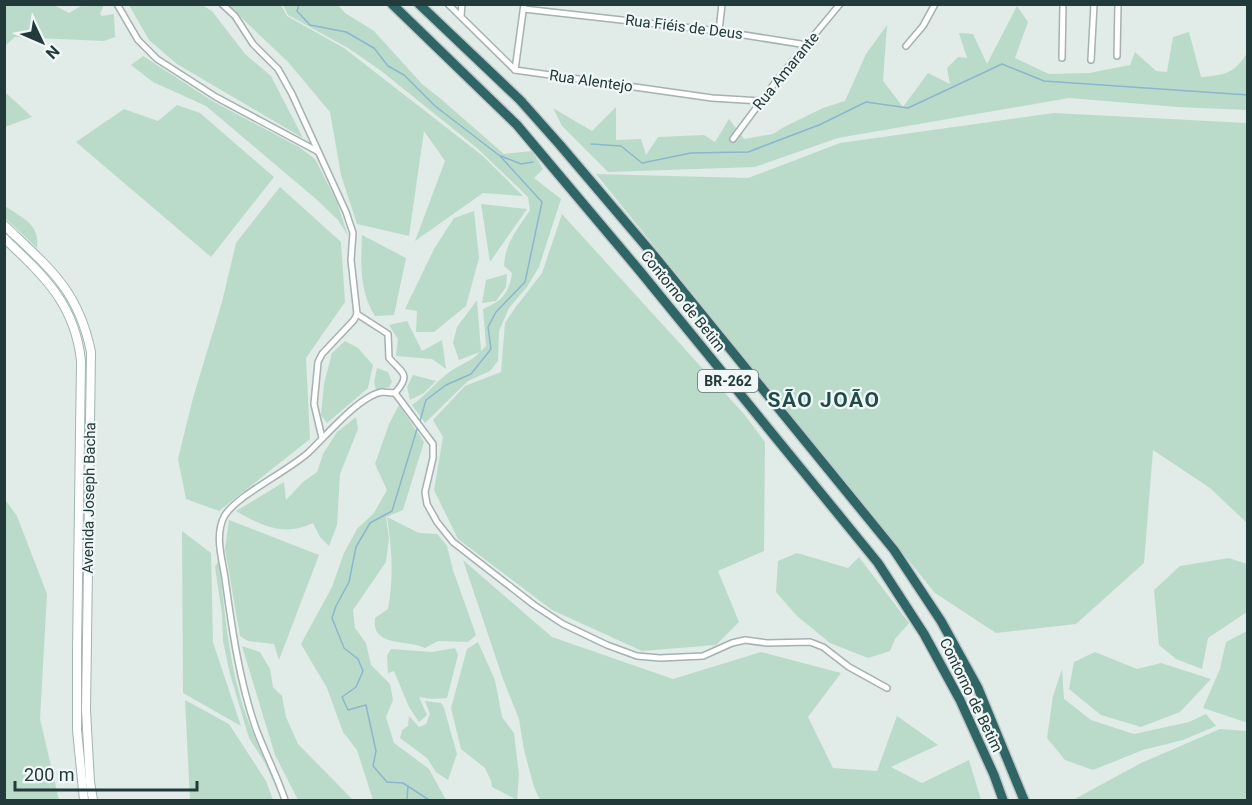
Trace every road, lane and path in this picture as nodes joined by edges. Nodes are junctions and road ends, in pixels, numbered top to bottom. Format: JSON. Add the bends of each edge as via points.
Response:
{"nodes":[{"id":1,"x":117,"y":4,"type":"edge"},
{"id":2,"x":222,"y":4,"type":"edge"},
{"id":3,"x":393,"y":4,"type":"edge"},
{"id":4,"x":419,"y":4,"type":"edge"},
{"id":5,"x":448,"y":4,"type":"edge"},
{"id":6,"x":462,"y":4,"type":"edge"},
{"id":7,"x":722,"y":4,"type":"edge"},
{"id":8,"x":840,"y":4,"type":"edge"},
{"id":9,"x":935,"y":4,"type":"edge"},
{"id":10,"x":1063,"y":4,"type":"edge"},
{"id":11,"x":1094,"y":4,"type":"edge"},
{"id":12,"x":1118,"y":4,"type":"edge"},
{"id":13,"x":524,"y":7,"type":"edge"},
{"id":14,"x":461,"y":16,"type":"junction"},
{"id":15,"x":719,"y":31,"type":"junction"},
{"id":16,"x":807,"y":45,"type":"junction"},
{"id":17,"x":906,"y":46,"type":"dead end"},
{"id":18,"x":1117,"y":56,"type":"dead end"},
{"id":19,"x":1062,"y":58,"type":"dead end"},
{"id":20,"x":1091,"y":60,"type":"dead end"},
{"id":21,"x":515,"y":70,"type":"junction"},
{"id":22,"x":761,"y":101,"type":"junction"},
{"id":23,"x":733,"y":139,"type":"dead end"},
{"id":24,"x":319,"y":152,"type":"junction"},
{"id":25,"x":4,"y":225,"type":"edge"},
{"id":26,"x":4,"y":238,"type":"edge"},
{"id":27,"x":357,"y":314,"type":"junction"},
{"id":28,"x":395,"y":393,"type":"junction"},
{"id":29,"x":322,"y":438,"type":"junction"},
{"id":30,"x":887,"y":688,"type":"dead end"},
{"id":31,"x":84,"y":801,"type":"edge"},
{"id":32,"x":93,"y":801,"type":"edge"},
{"id":33,"x":285,"y":801,"type":"edge"},
{"id":34,"x":1003,"y":801,"type":"edge"},
{"id":35,"x":1024,"y":801,"type":"edge"}],
"edges":[{"from":1,"to":24,"type":"street","via":[[138,40],[157,59],[216,97]]},
{"from":2,"to":24,"type":"street","via":[[278,69]]},
{"from":3,"to":34,"type":"highway","name":"Contorno de Betim","number":"BR-262","via":[[517,124],[878,563],[924,634],[960,700]]},
{"from":4,"to":35,"type":"highway","name":"Contorno de Betim","number":"BR-262","via":[[520,100],[560,145],[894,550],[941,621],[978,688]]},
{"from":5,"to":14,"type":"street"},
{"from":6,"to":14,"type":"street"},
{"from":7,"to":15,"type":"street"},
{"from":8,"to":16,"type":"street","name":"Rua Amarante"},
{"from":9,"to":17,"type":"street","via":[[924,26]]},
{"from":10,"to":19,"type":"street"},
{"from":11,"to":20,"type":"street"},
{"from":12,"to":18,"type":"street"},
{"from":13,"to":15,"type":"street","name":"Rua Fiéis de Deus"},
{"from":13,"to":21,"type":"street"},
{"from":14,"to":21,"type":"street"},
{"from":15,"to":16,"type":"street","name":"Rua Fiéis de Deus"},
{"from":16,"to":22,"type":"street","name":"Rua Amarante"},
{"from":21,"to":22,"type":"street","name":"Rua Alentejo","via":[[712,98]]},
{"from":22,"to":23,"type":"street","name":"Rua Amarante"},
{"from":24,"to":27,"type":"street","via":[[353,233],[351,260]]},
{"from":25,"to":32,"type":"main road","name":"Avenida Joseph Bacha","via":[[70,294],[91,352],[86,710]]},
{"from":26,"to":31,"type":"main road","name":"Avenida Joseph Bacha","via":[[56,290],[80,345],[77,730]]},
{"from":27,"to":28,"type":"street","via":[[388,334],[389,358],[405,376]]},
{"from":27,"to":29,"type":"street","via":[[318,362],[314,404]]},
{"from":28,"to":29,"type":"street","via":[[381,392],[366,399]]},
{"from":28,"to":30,"type":"street","via":[[433,444],[434,459],[425,492],[437,522],[453,542],[563,624],[637,656],[660,658],[703,656],[745,640],[810,642]]},
{"from":29,"to":33,"type":"street","via":[[284,472],[234,505],[219,533],[240,674],[256,729]]}]}
